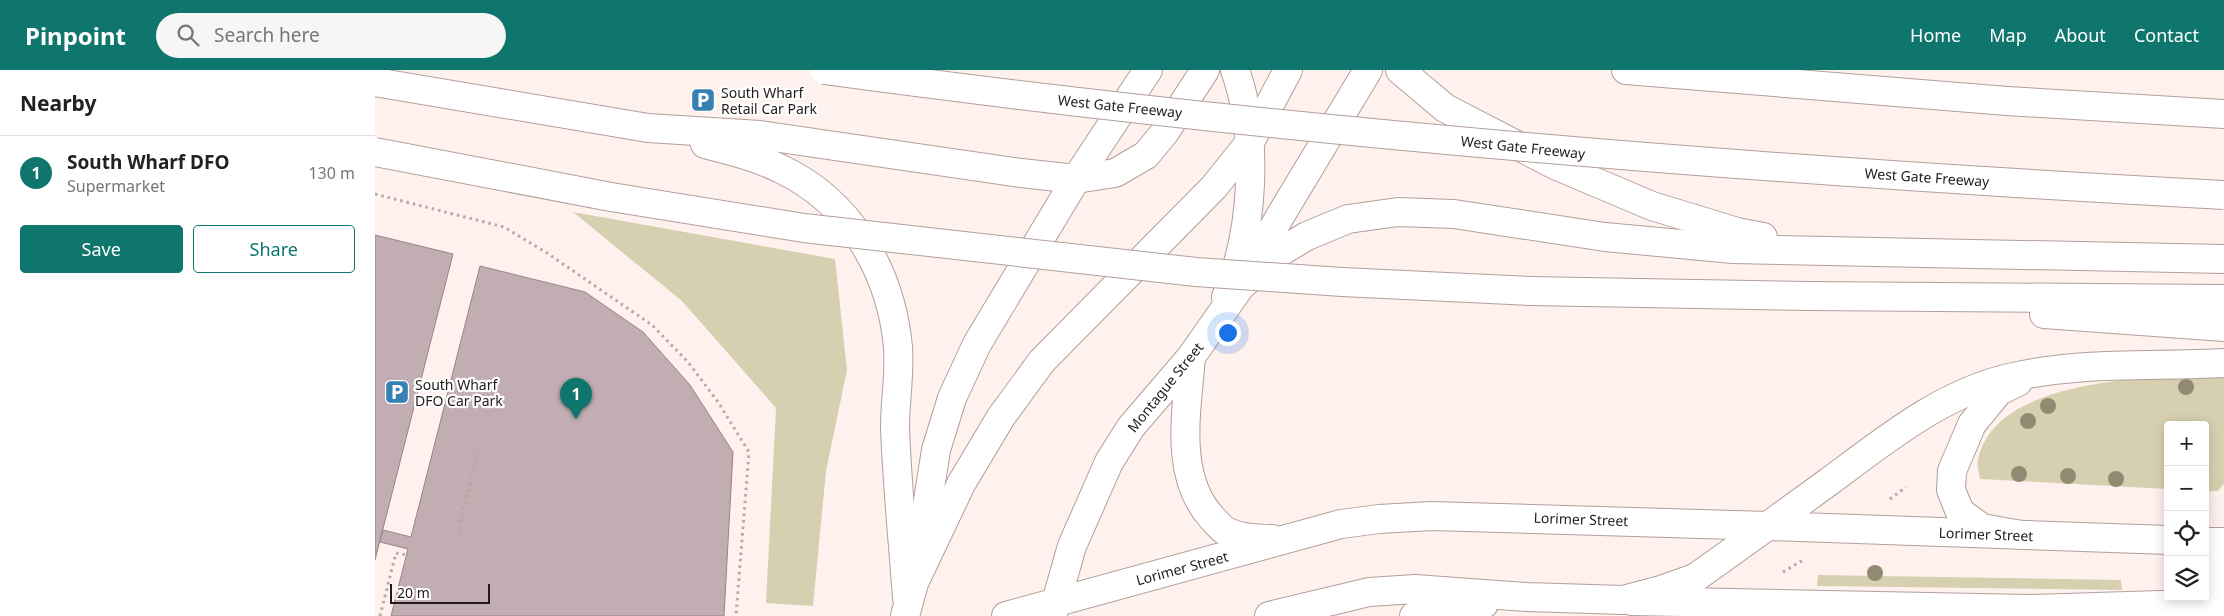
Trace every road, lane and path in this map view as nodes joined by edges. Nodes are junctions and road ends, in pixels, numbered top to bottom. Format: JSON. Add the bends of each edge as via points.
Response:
{"nodes":[{"id":1,"x":824,"y":70,"type":"edge"},
{"id":2,"x":1148,"y":70,"type":"edge"},
{"id":3,"x":1205,"y":70,"type":"edge"},
{"id":4,"x":1235,"y":70,"type":"edge"},
{"id":5,"x":1368,"y":70,"type":"edge"},
{"id":6,"x":1401,"y":70,"type":"edge"},
{"id":7,"x":1626,"y":70,"type":"edge"},
{"id":8,"x":1288,"y":71,"type":"edge"},
{"id":9,"x":375,"y":82,"type":"edge"},
{"id":10,"x":2224,"y":114,"type":"edge"},
{"id":11,"x":649,"y":128,"type":"junction"},
{"id":12,"x":1250,"y":142,"type":"junction"},
{"id":13,"x":375,"y":152,"type":"edge"},
{"id":14,"x":1077,"y":179,"type":"junction"},
{"id":15,"x":375,"y":194,"type":"edge"},
{"id":16,"x":2224,"y":195,"type":"edge"},
{"id":17,"x":1829,"y":251,"type":"junction"},
{"id":18,"x":2224,"y":258,"type":"edge"},
{"id":19,"x":1239,"y":287,"type":"junction"},
{"id":20,"x":1809,"y":296,"type":"junction"},
{"id":21,"x":2224,"y":299,"type":"edge"},
{"id":22,"x":1213,"y":326,"type":"junction"},
{"id":23,"x":2224,"y":327,"type":"edge"},
{"id":24,"x":1191,"y":358,"type":"junction"},
{"id":25,"x":2224,"y":362,"type":"edge"},
{"id":26,"x":2044,"y":370,"type":"junction"},
{"id":27,"x":483,"y":434,"type":"dead end"},
{"id":28,"x":477,"y":462,"type":"dead end"},
{"id":29,"x":459,"y":522,"type":"dead end"},
{"id":30,"x":1768,"y":526,"type":"junction"},
{"id":31,"x":2021,"y":535,"type":"junction"},
{"id":32,"x":1288,"y":540,"type":"junction"},
{"id":33,"x":2164,"y":540,"type":"edge"},
{"id":34,"x":2214,"y":542,"type":"edge"},
{"id":35,"x":455,"y":548,"type":"dead end"},
{"id":36,"x":407,"y":556,"type":"dead end"},
{"id":37,"x":1527,"y":597,"type":"junction"},
{"id":38,"x":1623,"y":600,"type":"junction"},
{"id":39,"x":909,"y":602,"type":"edge"},
{"id":40,"x":1574,"y":607,"type":"edge"},
{"id":41,"x":2218,"y":608,"type":"edge"},
{"id":42,"x":1881,"y":611,"type":"edge"},
{"id":43,"x":1048,"y":612,"type":"edge"},
{"id":44,"x":380,"y":616,"type":"edge"},
{"id":45,"x":736,"y":616,"type":"edge"},
{"id":46,"x":1006,"y":616,"type":"edge"},
{"id":47,"x":1269,"y":616,"type":"edge"},
{"id":48,"x":1414,"y":616,"type":"edge"}],
"edges":[{"from":1,"to":16,"type":"main road","name":"West Gate Freeway","bridge":true,"via":[[1157,110],[1595,154]]},
{"from":2,"to":14,"type":"main road"},
{"from":3,"to":14,"type":"main road","via":[[1146,156],[1115,172]]},
{"from":4,"to":12,"type":"main road","via":[[1242,89]]},
{"from":5,"to":19,"type":"main road","name":"Montague Street"},
{"from":6,"to":17,"type":"main road","via":[[1445,108],[1555,165],[1652,206],[1737,232]]},
{"from":7,"to":10,"type":"main road"},
{"from":8,"to":12,"type":"main road"},
{"from":9,"to":11,"type":"main road"},
{"from":11,"to":14,"type":"main road","via":[[760,135]]},
{"from":11,"to":39,"type":"main road","via":[[746,155],[781,169],[812,187],[842,214],[865,242],[882,275],[892,306],[898,349],[895,426]]},
{"from":12,"to":22,"type":"main road","via":[[1249,198],[1241,245],[1230,287]]},
{"from":12,"to":39,"type":"main road","via":[[1214,187],[1042,361],[1001,417],[961,484]]},
{"from":13,"to":20,"type":"main road","bridge":true,"via":[[611,197],[804,228],[1196,272],[1433,287]]},
{"from":14,"to":39,"type":"main road","via":[[977,344],[952,398],[936,450]]},
{"from":15,"to":45,"type":"path","via":[[504,227],[652,325],[687,362],[718,402],[749,452]]},
{"from":17,"to":18,"type":"main road"},
{"from":17,"to":19,"type":"main road","via":[[1662,244],[1454,214],[1398,212],[1348,219],[1307,236],[1275,255]]},
{"from":19,"to":22,"type":"main road","name":"Montague Street"},
{"from":20,"to":21,"type":"main road"},
{"from":20,"to":23,"type":"main road"},
{"from":22,"to":24,"type":"main road","name":"Montague Street"},
{"from":24,"to":32,"type":"main road","via":[[1186,460],[1199,499],[1223,530],[1257,539]]},
{"from":24,"to":43,"type":"main road","name":"Montague Street","via":[[1131,427],[1109,462],[1072,546]]},
{"from":25,"to":26,"type":"main road"},
{"from":26,"to":30,"type":"main road","via":[[1976,388],[1944,402]]},
{"from":26,"to":31,"type":"main road","via":[[1999,391],[1972,424],[1952,471],[1951,490],[1960,512],[1981,528]]},
{"from":27,"to":29,"type":"path"},
{"from":28,"to":35,"type":"path"},
{"from":30,"to":31,"type":"main road","name":"Lorimer Street"},
{"from":30,"to":32,"type":"main road","name":"Lorimer Street","via":[[1431,516],[1341,524]]},
{"from":30,"to":38,"type":"main road","via":[[1695,578]]},
{"from":31,"to":33,"type":"main road","name":"Lorimer Street"},
{"from":32,"to":43,"type":"main road","name":"Lorimer Street"},
{"from":34,"to":41,"type":"main road"},
{"from":36,"to":44,"type":"path","via":[[396,553]]},
{"from":37,"to":40,"type":"main road"},
{"from":37,"to":47,"type":"main road","via":[[1415,589],[1369,592]]},
{"from":37,"to":48,"type":"main road"},
{"from":38,"to":40,"type":"main road"},
{"from":38,"to":42,"type":"main road"},
{"from":41,"to":42,"type":"main road"},
{"from":43,"to":46,"type":"main road","name":"Lorimer Street"}]}
